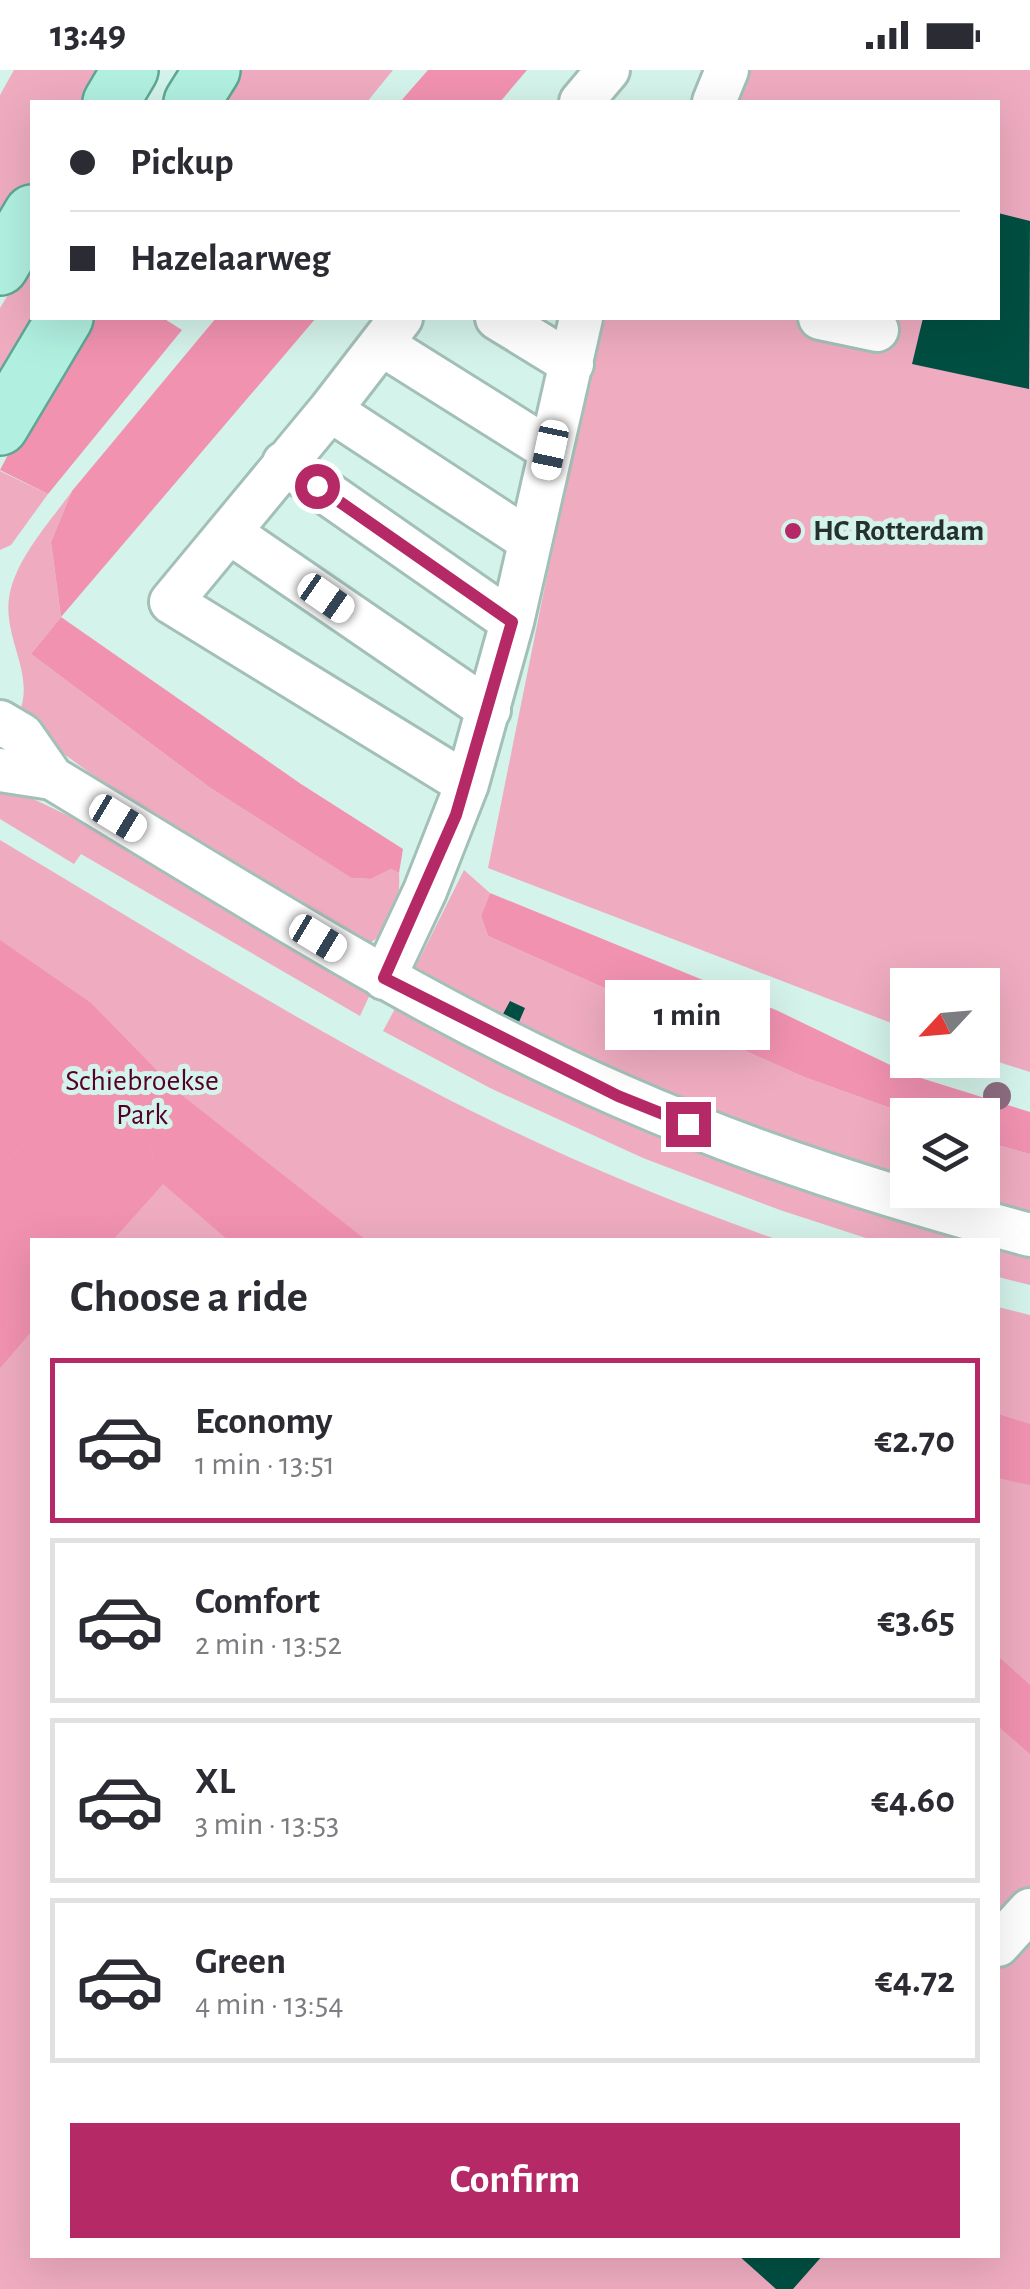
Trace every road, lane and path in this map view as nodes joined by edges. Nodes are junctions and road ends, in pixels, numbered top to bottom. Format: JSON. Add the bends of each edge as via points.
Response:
{"nodes":[{"id":1,"x":130,"y":70,"type":"edge"},
{"id":2,"x":212,"y":70,"type":"edge"},
{"id":3,"x":608,"y":70,"type":"edge"},
{"id":4,"x":727,"y":70,"type":"edge"},
{"id":5,"x":112,"y":100,"type":"edge"},
{"id":6,"x":193,"y":100,"type":"edge"},
{"id":7,"x":582,"y":100,"type":"edge"},
{"id":8,"x":715,"y":100,"type":"edge"},
{"id":9,"x":30,"y":216,"type":"edge"},
{"id":10,"x":0,"y":267,"type":"edge"},
{"id":11,"x":64,"y":320,"type":"edge"},
{"id":12,"x":500,"y":320,"type":"edge"},
{"id":13,"x":581,"y":320,"type":"edge"},
{"id":14,"x":830,"y":320,"type":"edge"},
{"id":15,"x":391,"y":330,"type":"edge"},
{"id":16,"x":877,"y":330,"type":"dead end"},
{"id":17,"x":572,"y":364,"type":"junction"},
{"id":18,"x":330,"y":410,"type":"junction"},
{"id":19,"x":0,"y":427,"type":"edge"},
{"id":20,"x":550,"y":450,"type":"junction"},
{"id":21,"x":284,"y":463,"type":"junction"},
{"id":22,"x":229,"y":532,"type":"junction"},
{"id":23,"x":530,"y":540,"type":"junction"},
{"id":24,"x":512,"y":622,"type":"junction"},
{"id":25,"x":489,"y":710,"type":"junction"},
{"id":26,"x":0,"y":722,"type":"edge"},
{"id":27,"x":0,"y":770,"type":"edge"},
{"id":28,"x":52,"y":778,"type":"junction"},
{"id":29,"x":467,"y":784,"type":"junction"},
{"id":30,"x":384,"y":978,"type":"junction"},
{"id":31,"x":1030,"y":1234,"type":"edge"},
{"id":32,"x":1030,"y":1910,"type":"edge"},
{"id":33,"x":1000,"y":1943,"type":"edge"}],
"edges":[{"from":1,"to":5,"type":"main road"},
{"from":2,"to":6,"type":"main road"},
{"from":3,"to":7,"type":"street"},
{"from":4,"to":8,"type":"street"},
{"from":9,"to":10,"type":"main road"},
{"from":11,"to":19,"type":"main road"},
{"from":12,"to":17,"type":"street"},
{"from":13,"to":17,"type":"street"},
{"from":14,"to":16,"type":"street"},
{"from":15,"to":18,"type":"street"},
{"from":15,"to":20,"type":"street"},
{"from":17,"to":20,"type":"street"},
{"from":18,"to":21,"type":"street"},
{"from":18,"to":23,"type":"street"},
{"from":20,"to":23,"type":"street"},
{"from":21,"to":22,"type":"street"},
{"from":21,"to":24,"type":"street"},
{"from":22,"to":25,"type":"street"},
{"from":22,"to":29,"type":"street","via":[[171,602]]},
{"from":23,"to":24,"type":"street"},
{"from":24,"to":25,"type":"street"},
{"from":25,"to":29,"type":"street"},
{"from":26,"to":28,"type":"street","via":[[22,735]]},
{"from":27,"to":28,"type":"street"},
{"from":28,"to":30,"type":"street"},
{"from":29,"to":30,"type":"street"},
{"from":30,"to":31,"type":"street","via":[[618,1096],[758,1152],[876,1194]]},
{"from":32,"to":33,"type":"street"}]}
